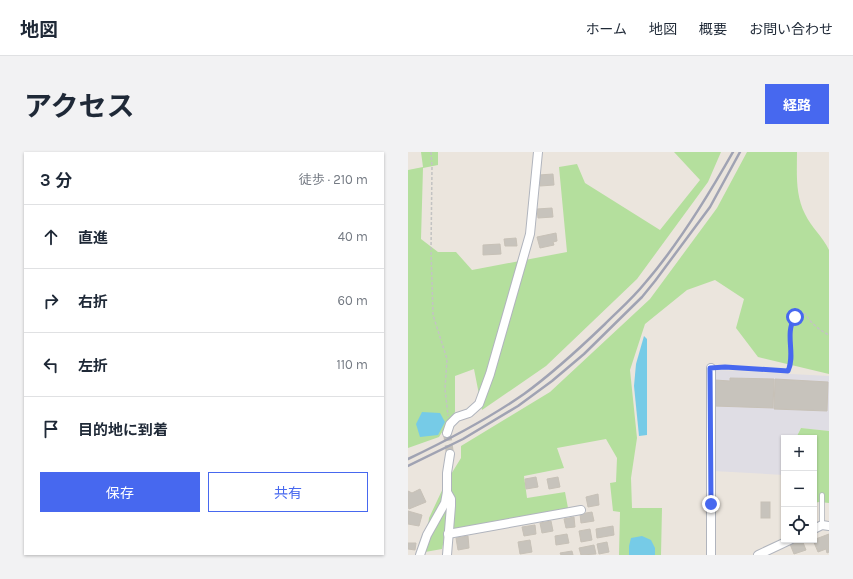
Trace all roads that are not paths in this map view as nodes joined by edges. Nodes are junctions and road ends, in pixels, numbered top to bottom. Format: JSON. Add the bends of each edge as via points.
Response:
{"nodes":[{"id":1,"x":538,"y":152,"type":"edge"},
{"id":2,"x":710,"y":368,"type":"road end"},
{"id":3,"x":447,"y":432,"type":"tunnel mouth"},
{"id":4,"x":450,"y":454,"type":"tunnel mouth"},
{"id":5,"x":447,"y":492,"type":"junction"},
{"id":6,"x":822,"y":495,"type":"dead end"},
{"id":7,"x":581,"y":510,"type":"dead end"},
{"id":8,"x":826,"y":526,"type":"edge"},
{"id":9,"x":448,"y":534,"type":"junction"},
{"id":10,"x":784,"y":543,"type":"edge"},
{"id":11,"x":420,"y":555,"type":"edge"},
{"id":12,"x":447,"y":555,"type":"edge"},
{"id":13,"x":711,"y":555,"type":"edge"},
{"id":14,"x":758,"y":555,"type":"edge"}],
"edges":[{"from":1,"to":3,"type":"street","via":[[530,234],[490,374],[478,404],[469,413],[457,417]]},
{"from":2,"to":13,"type":"street"},
{"from":4,"to":5,"type":"street","via":[[446,473]]},
{"from":5,"to":9,"type":"street","via":[[452,506]]},
{"from":5,"to":11,"type":"street","via":[[445,504]]},
{"from":6,"to":8,"type":"lane"},
{"from":7,"to":9,"type":"street"},
{"from":9,"to":12,"type":"street"},
{"from":10,"to":14,"type":"street"}]}
